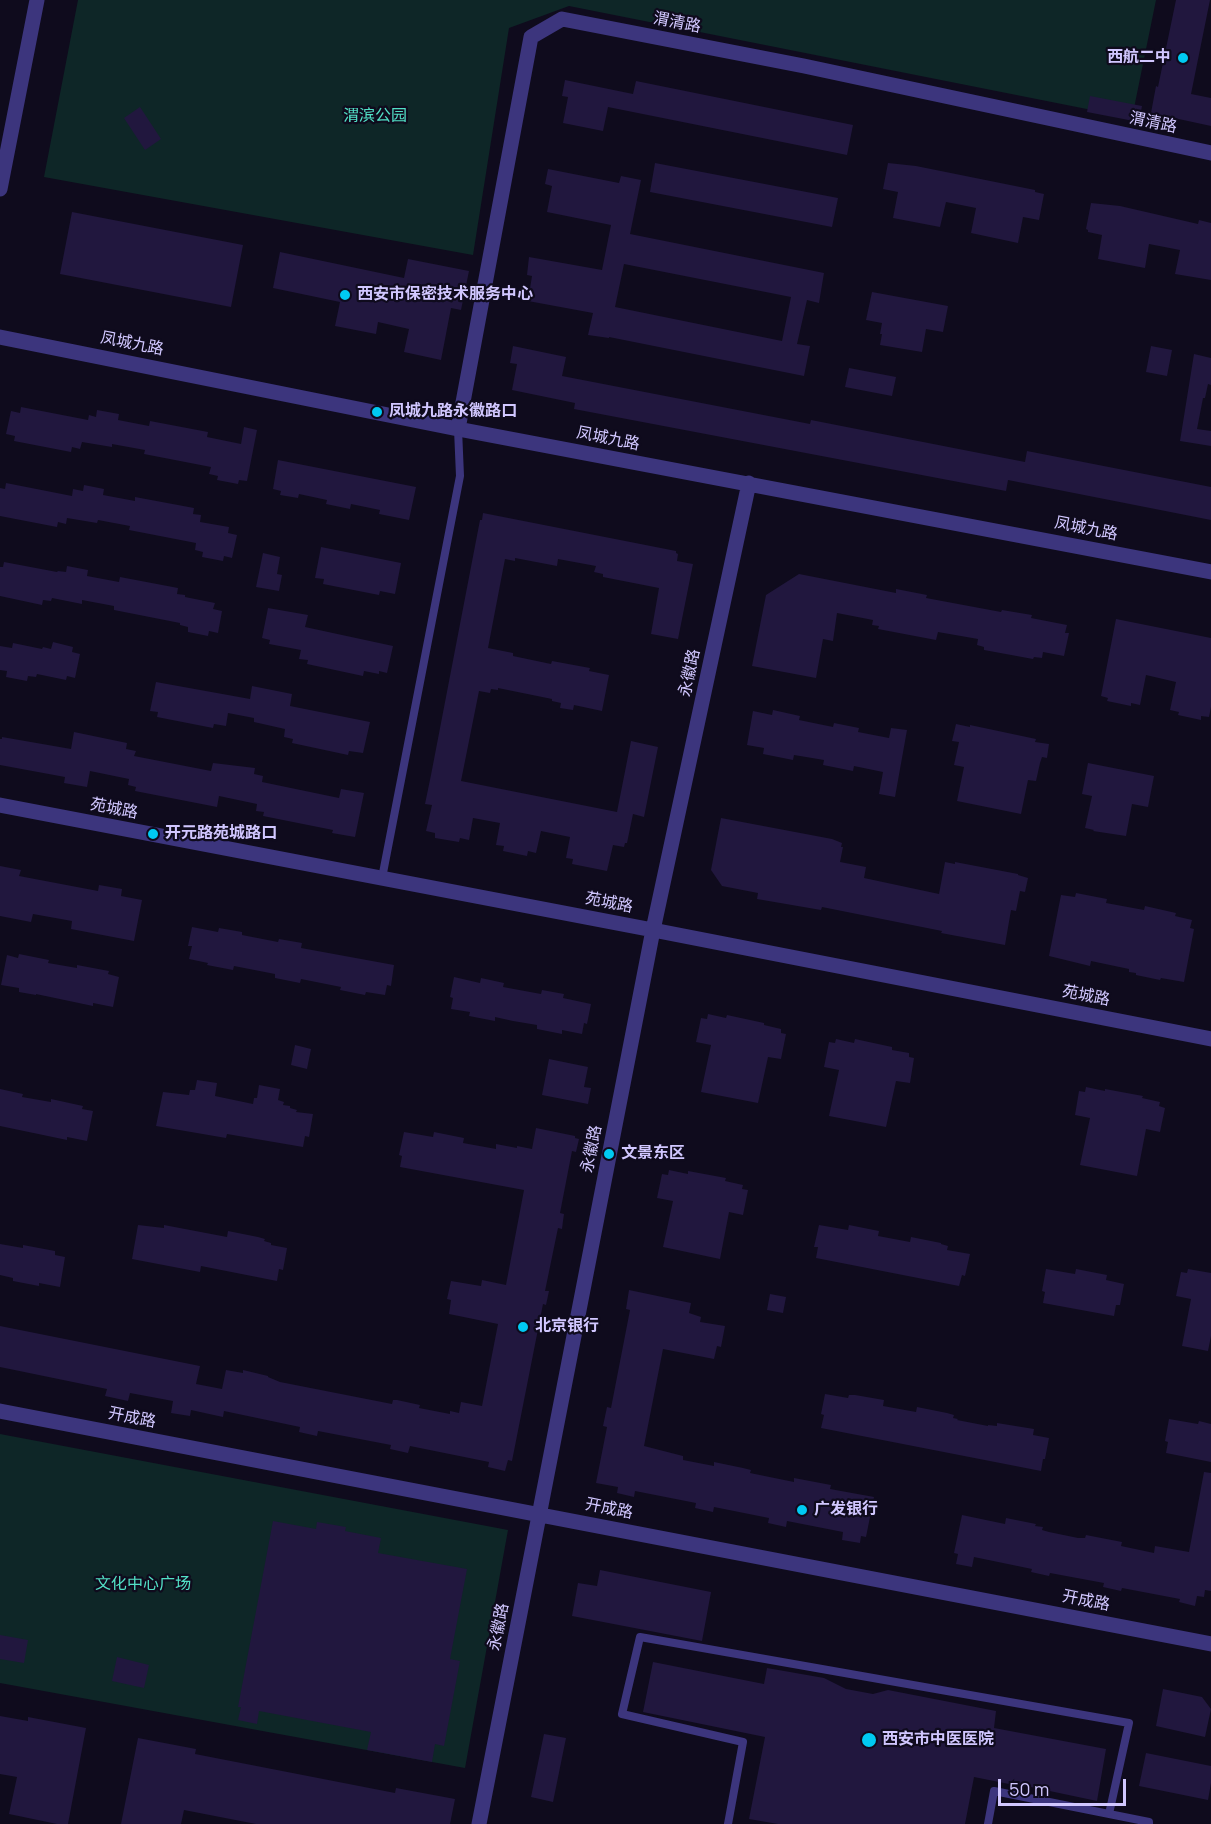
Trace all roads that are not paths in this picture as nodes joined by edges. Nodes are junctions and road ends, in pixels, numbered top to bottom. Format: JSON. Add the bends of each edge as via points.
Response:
{"nodes":[{"id":1,"x":37,"y":0,"type":"edge"},
{"id":2,"x":1211,"y":153,"type":"edge"},
{"id":3,"x":0,"y":189,"type":"edge"},
{"id":4,"x":0,"y":337,"type":"edge"},
{"id":5,"x":458,"y":429,"type":"junction"},
{"id":6,"x":749,"y":483,"type":"junction"},
{"id":7,"x":1211,"y":572,"type":"edge"},
{"id":8,"x":0,"y":805,"type":"edge"},
{"id":9,"x":382,"y":878,"type":"junction"},
{"id":10,"x":653,"y":930,"type":"junction"},
{"id":11,"x":1211,"y":1039,"type":"edge"},
{"id":12,"x":0,"y":1412,"type":"edge"},
{"id":13,"x":540,"y":1514,"type":"junction"},
{"id":14,"x":1211,"y":1644,"type":"edge"},
{"id":15,"x":1109,"y":1814,"type":"junction"},
{"id":16,"x":479,"y":1824,"type":"edge"},
{"id":17,"x":728,"y":1824,"type":"edge"},
{"id":18,"x":988,"y":1824,"type":"edge"},
{"id":19,"x":1149,"y":1824,"type":"edge"}],
"edges":[{"from":1,"to":3,"type":"street"},
{"from":2,"to":5,"type":"street","name":"渭清路","via":[[562,19],[531,37]]},
{"from":4,"to":5,"type":"street","name":"凤城九路"},
{"from":5,"to":6,"type":"street","name":"凤城九路"},
{"from":5,"to":9,"type":"lane","via":[[460,476]]},
{"from":6,"to":7,"type":"street","name":"凤城九路"},
{"from":6,"to":10,"type":"street","name":"永徽路"},
{"from":8,"to":9,"type":"street","name":"苑城路"},
{"from":9,"to":10,"type":"street","name":"苑城路"},
{"from":10,"to":11,"type":"street","name":"苑城路"},
{"from":10,"to":13,"type":"street","name":"永徽路"},
{"from":12,"to":13,"type":"street","name":"开成路"},
{"from":13,"to":14,"type":"street","name":"开成路"},
{"from":13,"to":16,"type":"street","name":"永徽路"},
{"from":15,"to":17,"type":"lane","via":[[1129,1723],[640,1637],[622,1714],[742,1742]]},
{"from":15,"to":18,"type":"lane","via":[[994,1791]]},
{"from":15,"to":19,"type":"lane"}]}
